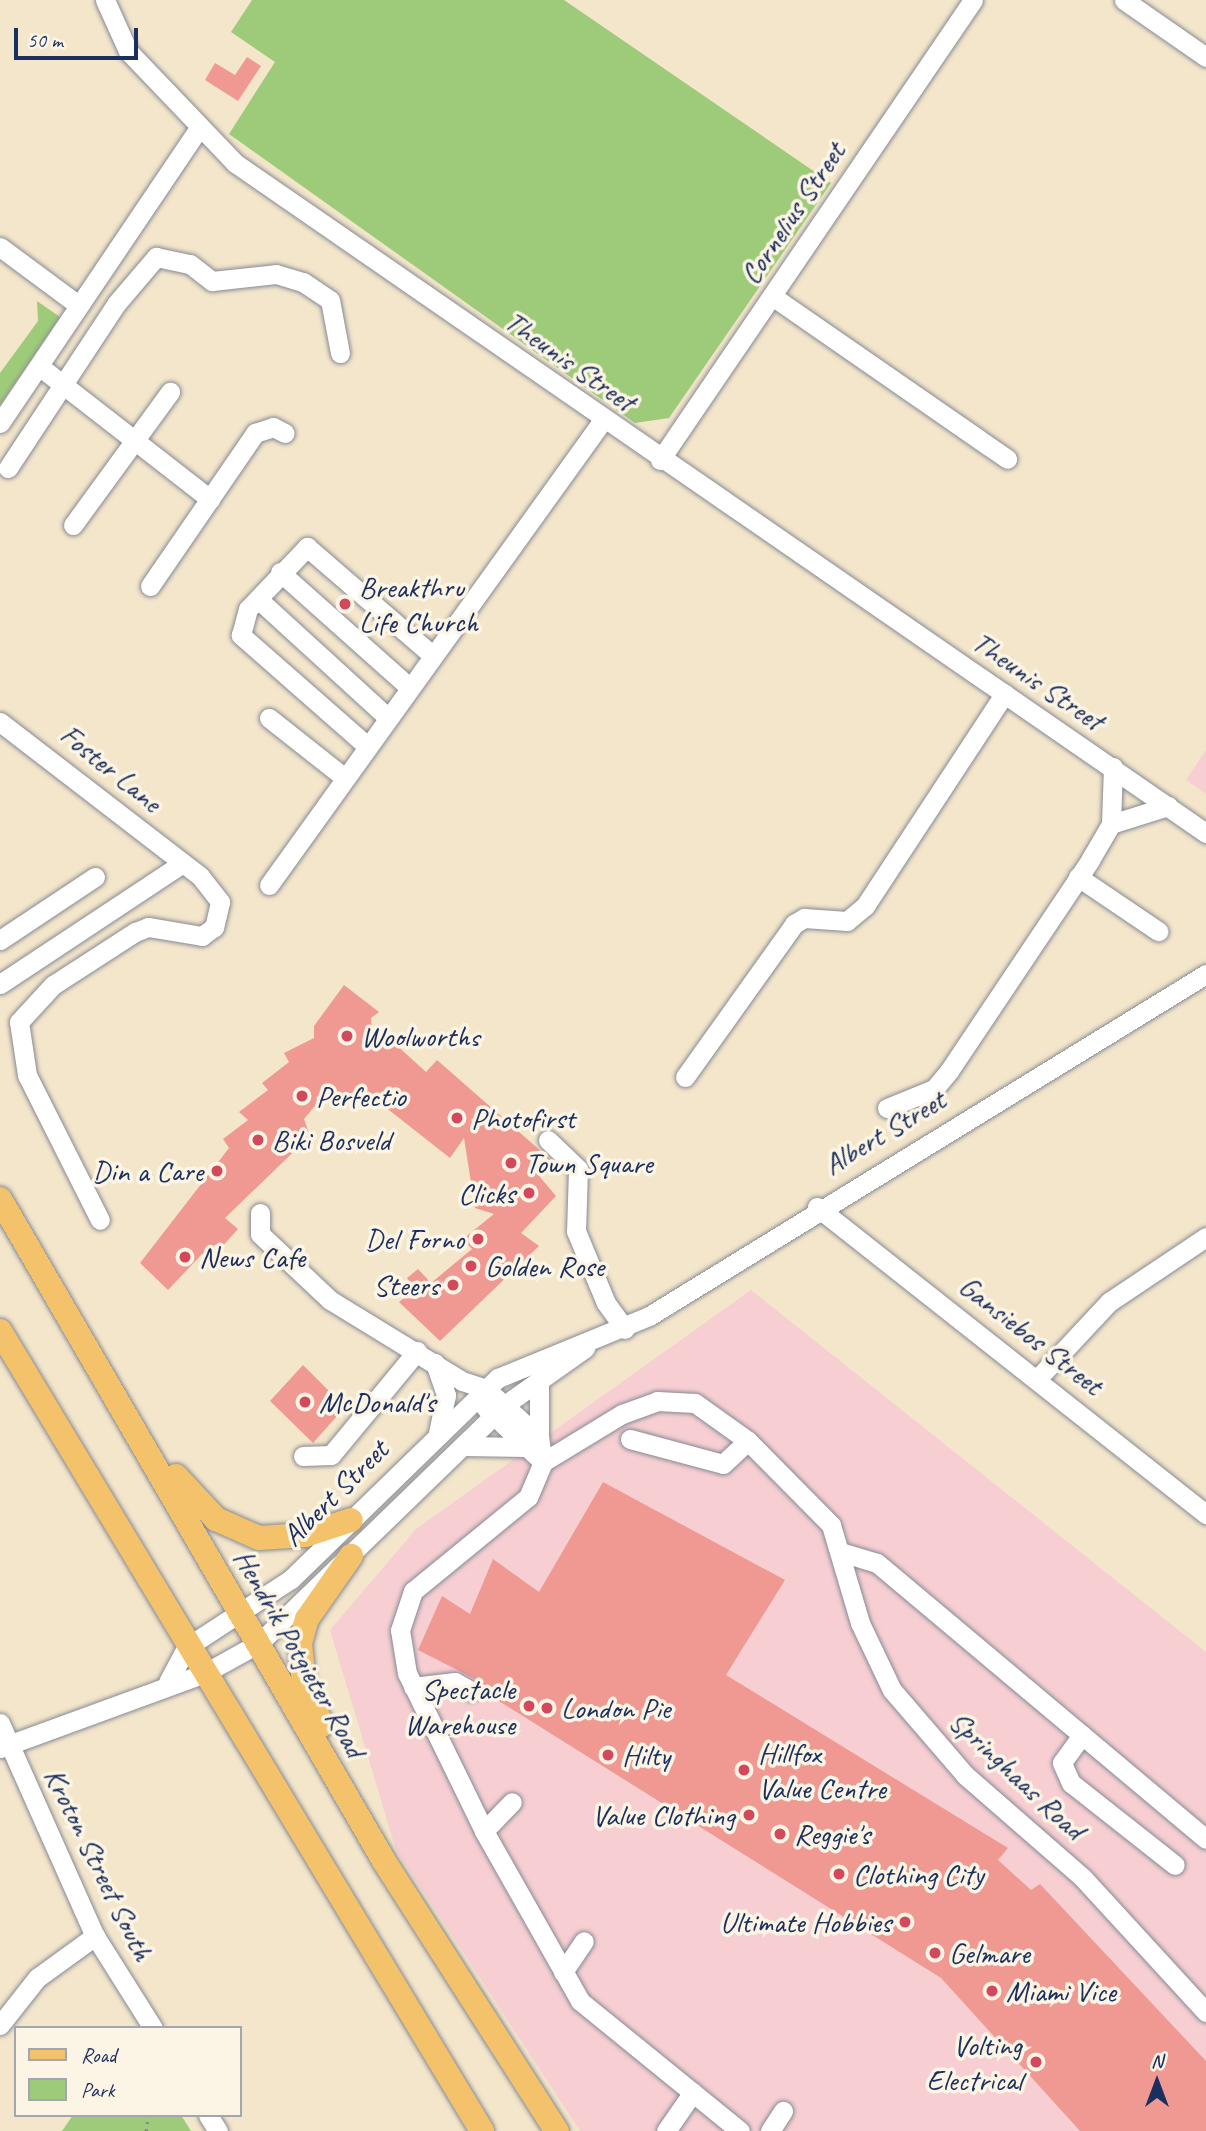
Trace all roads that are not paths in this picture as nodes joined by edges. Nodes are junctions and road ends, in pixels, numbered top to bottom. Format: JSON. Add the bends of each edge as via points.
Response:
{"nodes":[{"id":1,"x":105,"y":0,"type":"edge"},
{"id":2,"x":973,"y":0,"type":"edge"},
{"id":3,"x":1124,"y":0,"type":"edge"},
{"id":4,"x":1206,"y":57,"type":"edge"},
{"id":5,"x":198,"y":130,"type":"junction"},
{"id":6,"x":0,"y":247,"type":"edge"},
{"id":7,"x":772,"y":296,"type":"junction"},
{"id":8,"x":78,"y":306,"type":"junction"},
{"id":9,"x":340,"y":353,"type":"dead end"},
{"id":10,"x":39,"y":366,"type":"junction"},
{"id":11,"x":66,"y":387,"type":"junction"},
{"id":12,"x":170,"y":392,"type":"dead end"},
{"id":13,"x":603,"y":420,"type":"junction"},
{"id":14,"x":0,"y":423,"type":"edge"},
{"id":15,"x":285,"y":433,"type":"dead end"},
{"id":16,"x":134,"y":440,"type":"junction"},
{"id":17,"x":1007,"y":458,"type":"dead end"},
{"id":18,"x":660,"y":460,"type":"junction"},
{"id":19,"x":8,"y":468,"type":"dead end"},
{"id":20,"x":210,"y":499,"type":"junction"},
{"id":21,"x":73,"y":525,"type":"dead end"},
{"id":22,"x":280,"y":572,"type":"junction"},
{"id":23,"x":150,"y":586,"type":"dead end"},
{"id":24,"x":258,"y":599,"type":"junction"},
{"id":25,"x":430,"y":653,"type":"junction"},
{"id":26,"x":407,"y":685,"type":"junction"},
{"id":27,"x":1004,"y":694,"type":"junction"},
{"id":28,"x":386,"y":716,"type":"junction"},
{"id":29,"x":268,"y":718,"type":"dead end"},
{"id":30,"x":0,"y":723,"type":"edge"},
{"id":31,"x":366,"y":745,"type":"junction"},
{"id":32,"x":1112,"y":767,"type":"junction"},
{"id":33,"x":345,"y":778,"type":"junction"},
{"id":34,"x":1168,"y":806,"type":"junction"},
{"id":35,"x":1111,"y":824,"type":"junction"},
{"id":36,"x":1206,"y":833,"type":"edge"},
{"id":37,"x":183,"y":863,"type":"junction"},
{"id":38,"x":95,"y":877,"type":"dead end"},
{"id":39,"x":1078,"y":877,"type":"junction"},
{"id":40,"x":268,"y":885,"type":"dead end"},
{"id":41,"x":1158,"y":931,"type":"dead end"},
{"id":42,"x":0,"y":940,"type":"edge"},
{"id":43,"x":1206,"y":974,"type":"edge"},
{"id":44,"x":0,"y":984,"type":"edge"},
{"id":45,"x":685,"y":1077,"type":"dead end"},
{"id":46,"x":887,"y":1108,"type":"dead end"},
{"id":47,"x":548,"y":1139,"type":"dead end"},
{"id":48,"x":0,"y":1199,"type":"edge"},
{"id":49,"x":817,"y":1207,"type":"junction"},
{"id":50,"x":260,"y":1213,"type":"dead end"},
{"id":51,"x":100,"y":1220,"type":"dead end"},
{"id":52,"x":1206,"y":1237,"type":"edge"},
{"id":53,"x":625,"y":1329,"type":"junction"},
{"id":54,"x":0,"y":1331,"type":"edge"},
{"id":55,"x":594,"y":1341,"type":"junction"},
{"id":56,"x":417,"y":1351,"type":"junction"},
{"id":57,"x":435,"y":1363,"type":"junction"},
{"id":58,"x":1038,"y":1378,"type":"junction"},
{"id":59,"x":539,"y":1380,"type":"junction"},
{"id":60,"x":112,"y":1388,"type":"junction"},
{"id":61,"x":481,"y":1394,"type":"junction"},
{"id":62,"x":500,"y":1410,"type":"junction"},
{"id":63,"x":438,"y":1433,"type":"junction"},
{"id":64,"x":630,"y":1439,"type":"dead end"},
{"id":65,"x":748,"y":1441,"type":"junction"},
{"id":66,"x":533,"y":1442,"type":"junction"},
{"id":67,"x":464,"y":1447,"type":"junction"},
{"id":68,"x":303,"y":1456,"type":"dead end"},
{"id":69,"x":543,"y":1462,"type":"junction"},
{"id":70,"x":1206,"y":1514,"type":"edge"},
{"id":71,"x":351,"y":1520,"type":"junction"},
{"id":72,"x":844,"y":1553,"type":"junction"},
{"id":73,"x":351,"y":1556,"type":"junction"},
{"id":74,"x":241,"y":1614,"type":"junction"},
{"id":75,"x":258,"y":1643,"type":"junction"},
{"id":76,"x":187,"y":1647,"type":"junction"},
{"id":77,"x":205,"y":1673,"type":"junction"},
{"id":78,"x":168,"y":1682,"type":"junction"},
{"id":79,"x":413,"y":1687,"type":"junction"},
{"id":80,"x":471,"y":1691,"type":"dead end"},
{"id":81,"x":0,"y":1723,"type":"edge"},
{"id":82,"x":1082,"y":1735,"type":"junction"},
{"id":83,"x":4,"y":1746,"type":"edge"},
{"id":84,"x":512,"y":1802,"type":"dead end"},
{"id":85,"x":484,"y":1831,"type":"junction"},
{"id":86,"x":1206,"y":1839,"type":"edge"},
{"id":87,"x":384,"y":1861,"type":"junction"},
{"id":88,"x":1175,"y":1865,"type":"dead end"},
{"id":89,"x":95,"y":1937,"type":"junction"},
{"id":90,"x":584,"y":1941,"type":"dead end"},
{"id":91,"x":563,"y":1972,"type":"junction"},
{"id":92,"x":1206,"y":2012,"type":"edge"},
{"id":93,"x":0,"y":2025,"type":"edge"},
{"id":94,"x":152,"y":2026,"type":"edge"},
{"id":95,"x":692,"y":2092,"type":"junction"},
{"id":96,"x":783,"y":2111,"type":"dead end"},
{"id":97,"x":482,"y":2131,"type":"edge"},
{"id":98,"x":557,"y":2131,"type":"edge"},
{"id":99,"x":666,"y":2131,"type":"edge"},
{"id":100,"x":740,"y":2131,"type":"edge"},
{"id":101,"x":770,"y":2131,"type":"edge"}],
"edges":[{"from":1,"to":5,"type":"street","name":"Theunis Street","via":[[117,35]]},
{"from":2,"to":7,"type":"street","name":"Cornelius Street"},
{"from":3,"to":4,"type":"street"},
{"from":5,"to":8,"type":"street"},
{"from":5,"to":13,"type":"street","name":"Theunis Street","via":[[256,179]]},
{"from":6,"to":8,"type":"street"},
{"from":7,"to":17,"type":"street"},
{"from":7,"to":18,"type":"street","name":"Cornelius Street"},
{"from":8,"to":10,"type":"street"},
{"from":9,"to":11,"type":"street","via":[[330,300],[303,282],[275,274],[212,281],[190,264],[156,257],[116,303]]},
{"from":10,"to":11,"type":"street"},
{"from":10,"to":14,"type":"street"},
{"from":11,"to":16,"type":"street"},
{"from":11,"to":19,"type":"street"},
{"from":12,"to":16,"type":"street"},
{"from":13,"to":18,"type":"street","name":"Theunis Street"},
{"from":13,"to":25,"type":"street"},
{"from":15,"to":20,"type":"street","via":[[273,427],[254,433]]},
{"from":16,"to":20,"type":"street"},
{"from":16,"to":21,"type":"street"},
{"from":18,"to":27,"type":"street","name":"Theunis Street"},
{"from":20,"to":23,"type":"street"},
{"from":22,"to":24,"type":"street"},
{"from":22,"to":25,"type":"street","via":[[296,552],[318,551]]},
{"from":22,"to":26,"type":"street"},
{"from":24,"to":28,"type":"street"},
{"from":24,"to":31,"type":"street","via":[[240,621],[240,635]]},
{"from":25,"to":26,"type":"street"},
{"from":26,"to":28,"type":"street"},
{"from":27,"to":32,"type":"street","name":"Theunis Street"},
{"from":27,"to":45,"type":"street","via":[[865,906],[847,921],[804,918],[794,924]]},
{"from":28,"to":31,"type":"street"},
{"from":29,"to":33,"type":"street"},
{"from":30,"to":37,"type":"street","name":"Foster Lane"},
{"from":31,"to":33,"type":"street"},
{"from":32,"to":34,"type":"street","name":"Theunis Street"},
{"from":32,"to":35,"type":"street"},
{"from":33,"to":40,"type":"street"},
{"from":34,"to":35,"type":"street"},
{"from":34,"to":36,"type":"street","name":"Theunis Street"},
{"from":35,"to":39,"type":"street"},
{"from":37,"to":44,"type":"street"},
{"from":37,"to":51,"type":"street","name":"Foster Lane","via":[[216,893],[219,916],[202,936],[148,927],[135,932],[53,985],[19,1022],[27,1075]]},
{"from":38,"to":42,"type":"street"},
{"from":39,"to":41,"type":"street"},
{"from":39,"to":46,"type":"street","via":[[942,1081]]},
{"from":43,"to":49,"type":"street","name":"Albert Street"},
{"from":47,"to":53,"type":"street","via":[[578,1169],[576,1231],[606,1303]]},
{"from":48,"to":60,"type":"main road","name":"Hendrik Potgieter Road"},
{"from":49,"to":53,"type":"street","name":"Albert Street"},
{"from":49,"to":58,"type":"street","name":"Gansiebos Street"},
{"from":50,"to":56,"type":"street","via":[[260,1234],[330,1300]]},
{"from":52,"to":58,"type":"street","via":[[1109,1302]]},
{"from":53,"to":55,"type":"street","name":"Albert Street"},
{"from":54,"to":76,"type":"main road"},
{"from":55,"to":59,"type":"street","name":"Albert Street"},
{"from":55,"to":61,"type":"street","name":"Albert Street","via":[[512,1368]]},
{"from":56,"to":57,"type":"street"},
{"from":56,"to":68,"type":"street","via":[[331,1455]]},
{"from":57,"to":61,"type":"street"},
{"from":57,"to":63,"type":"street","via":[[446,1395]]},
{"from":58,"to":70,"type":"street","name":"Gansiebos Street"},
{"from":59,"to":62,"type":"street","name":"Albert Street"},
{"from":59,"to":66,"type":"street"},
{"from":60,"to":71,"type":"main road","via":[[199,1504],[234,1529],[289,1538]]},
{"from":60,"to":74,"type":"main road","name":"Hendrik Potgieter Road"},
{"from":61,"to":62,"type":"street"},
{"from":61,"to":63,"type":"street","name":"Albert Street"},
{"from":62,"to":66,"type":"street"},
{"from":62,"to":67,"type":"street","name":"Albert Street"},
{"from":63,"to":71,"type":"street","name":"Albert Street"},
{"from":64,"to":65,"type":"street","via":[[723,1464]]},
{"from":65,"to":69,"type":"street","name":"Springhaas Road","via":[[695,1403],[657,1401],[622,1413]]},
{"from":65,"to":72,"type":"street","name":"Springhaas Road","via":[[813,1500]]},
{"from":66,"to":67,"type":"street"},
{"from":66,"to":69,"type":"street"},
{"from":67,"to":73,"type":"street","name":"Albert Street"},
{"from":69,"to":79,"type":"street","via":[[528,1497],[413,1591],[400,1630]]},
{"from":71,"to":74,"type":"street","name":"Albert Street","via":[[291,1578]]},
{"from":72,"to":82,"type":"street","via":[[877,1563]]},
{"from":72,"to":92,"type":"street","name":"Springhaas Road","via":[[860,1623],[892,1690],[965,1775],[1083,1878]]},
{"from":73,"to":75,"type":"street","name":"Albert Street"},
{"from":73,"to":87,"type":"main road","via":[[307,1619],[300,1667]]},
{"from":74,"to":75,"type":"main road","name":"Hendrik Potgieter Road"},
{"from":74,"to":76,"type":"street","name":"Albert Street"},
{"from":75,"to":77,"type":"street","name":"Albert Street"},
{"from":75,"to":87,"type":"main road","name":"Hendrik Potgieter Road"},
{"from":76,"to":77,"type":"main road"},
{"from":76,"to":78,"type":"street"},
{"from":77,"to":78,"type":"street","name":"Albert Street"},
{"from":77,"to":97,"type":"main road"},
{"from":78,"to":83,"type":"street","name":"Albert Street"},
{"from":79,"to":80,"type":"street","via":[[455,1682]]},
{"from":79,"to":85,"type":"street"},
{"from":81,"to":83,"type":"street","name":"Kroton Street South"},
{"from":82,"to":86,"type":"street"},
{"from":82,"to":88,"type":"street","via":[[1062,1763],[1071,1783]]},
{"from":83,"to":89,"type":"street","name":"Kroton Street South"},
{"from":84,"to":85,"type":"street"},
{"from":85,"to":91,"type":"street"},
{"from":87,"to":98,"type":"main road","name":"Hendrik Potgieter Road"},
{"from":89,"to":93,"type":"street","via":[[37,1978]]},
{"from":89,"to":94,"type":"street","name":"Kroton Street South"},
{"from":90,"to":91,"type":"street"},
{"from":91,"to":95,"type":"street","via":[[589,2012]]},
{"from":95,"to":99,"type":"street"},
{"from":95,"to":100,"type":"street"},
{"from":96,"to":101,"type":"street"}]}
